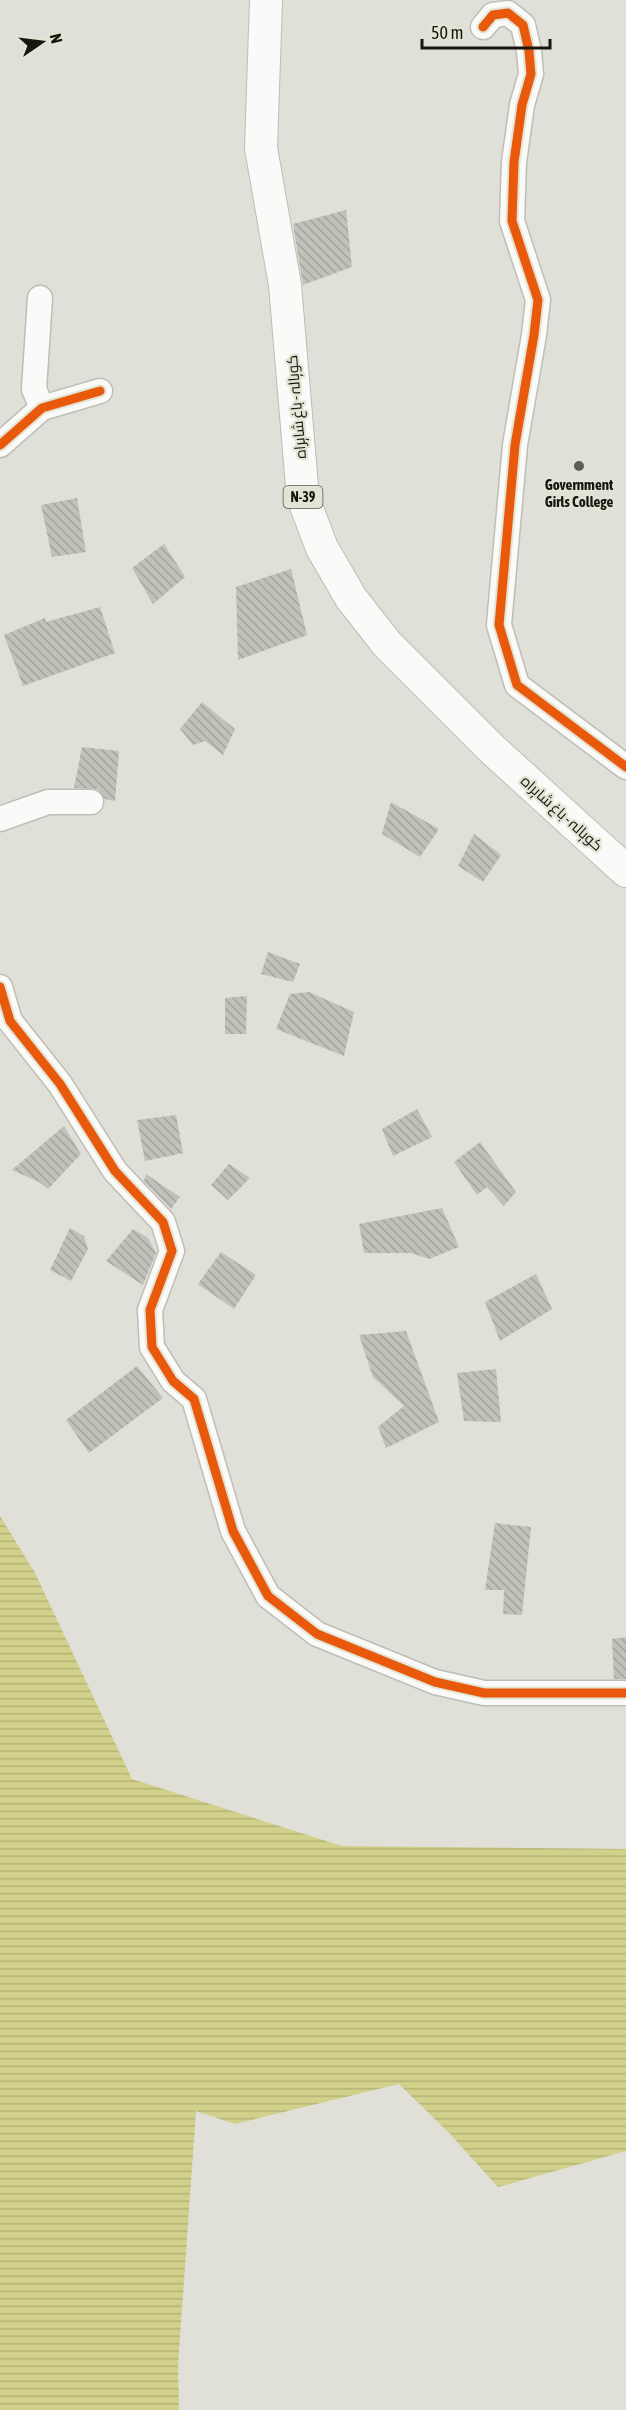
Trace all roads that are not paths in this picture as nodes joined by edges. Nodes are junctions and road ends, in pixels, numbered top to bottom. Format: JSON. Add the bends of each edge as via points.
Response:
{"nodes":[{"id":1,"x":266,"y":0,"type":"edge"},
{"id":2,"x":483,"y":27,"type":"dead end"},
{"id":3,"x":40,"y":298,"type":"dead end"},
{"id":4,"x":100,"y":390,"type":"dead end"},
{"id":5,"x":42,"y":408,"type":"junction"},
{"id":6,"x":0,"y":445,"type":"edge"},
{"id":7,"x":626,"y":767,"type":"edge"},
{"id":8,"x":91,"y":802,"type":"dead end"},
{"id":9,"x":0,"y":819,"type":"edge"},
{"id":10,"x":626,"y":871,"type":"edge"},
{"id":11,"x":0,"y":987,"type":"edge"},
{"id":12,"x":626,"y":1693,"type":"edge"}],
"edges":[{"from":1,"to":10,"type":"main road","name":"کوہالہ - باغ شاہراہ","number":"N-39","via":[[261,148],[285,285],[303,498],[322,548],[351,598],[387,644],[492,749]]},
{"from":2,"to":7,"type":"street","via":[[493,15],[508,13],[523,25],[530,51],[531,74],[514,162],[512,221],[538,300],[515,445],[500,625],[517,685]]},
{"from":3,"to":5,"type":"street","via":[[34,389]]},
{"from":4,"to":5,"type":"street"},
{"from":5,"to":6,"type":"street"},
{"from":8,"to":9,"type":"street","via":[[48,802]]},
{"from":11,"to":12,"type":"street","via":[[10,1021],[60,1084],[115,1171],[163,1222],[172,1251],[150,1310],[152,1347],[173,1381],[194,1399],[232,1531],[268,1596],[317,1634],[435,1682],[483,1693]]}]}
